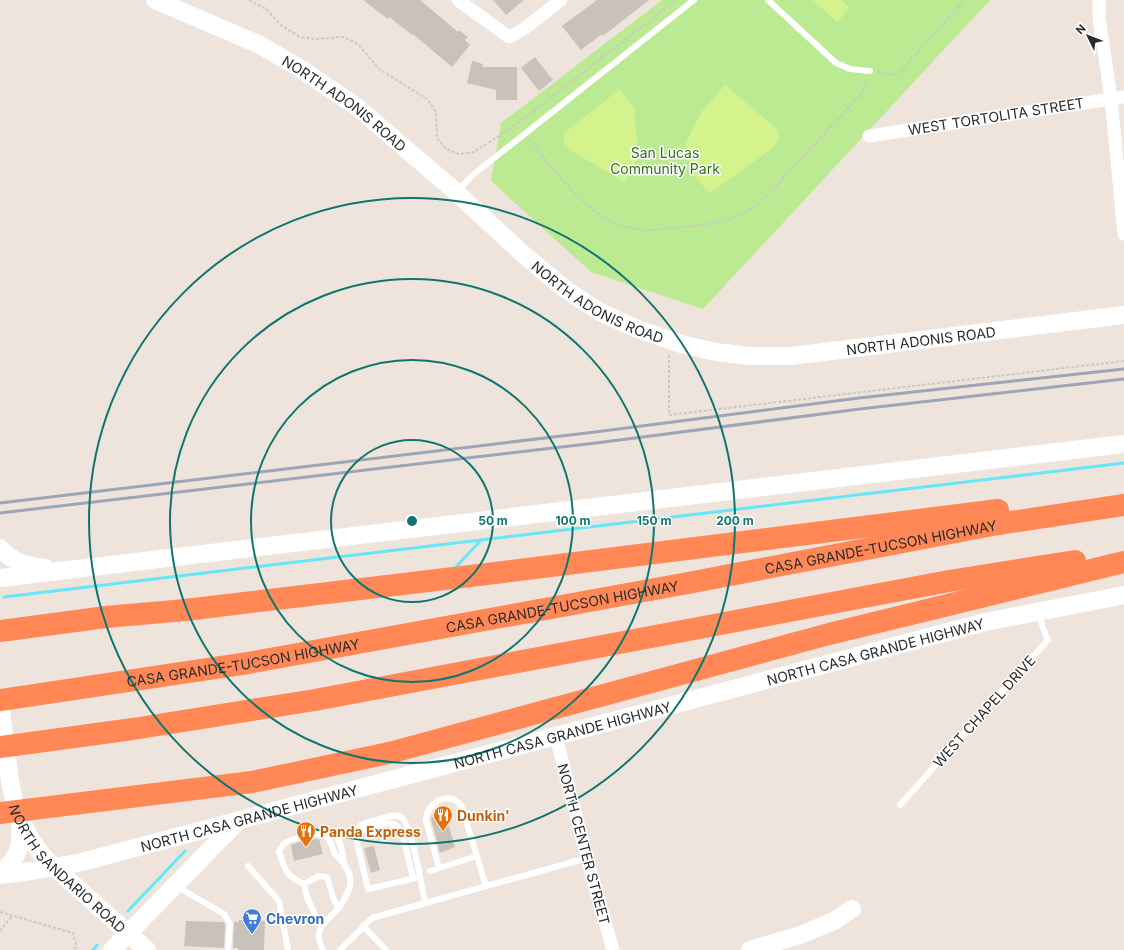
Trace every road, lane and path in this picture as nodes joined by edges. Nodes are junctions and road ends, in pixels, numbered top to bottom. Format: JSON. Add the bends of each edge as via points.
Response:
{"nodes":[{"id":1,"x":155,"y":0,"type":"edge"},
{"id":2,"x":249,"y":0,"type":"edge"},
{"id":3,"x":458,"y":0,"type":"edge"},
{"id":4,"x":561,"y":0,"type":"edge"},
{"id":5,"x":676,"y":0,"type":"edge"},
{"id":6,"x":694,"y":0,"type":"edge"},
{"id":7,"x":768,"y":0,"type":"edge"},
{"id":8,"x":964,"y":0,"type":"edge"},
{"id":9,"x":1100,"y":0,"type":"edge"},
{"id":10,"x":870,"y":71,"type":"junction"},
{"id":11,"x":1118,"y":98,"type":"edge"},
{"id":12,"x":517,"y":124,"type":"junction"},
{"id":13,"x":524,"y":134,"type":"junction"},
{"id":14,"x":869,"y":136,"type":"dead end"},
{"id":15,"x":456,"y":192,"type":"junction"},
{"id":16,"x":1124,"y":234,"type":"edge"},
{"id":17,"x":1124,"y":315,"type":"edge"},
{"id":18,"x":669,"y":340,"type":"junction"},
{"id":19,"x":1124,"y":361,"type":"edge"},
{"id":20,"x":1124,"y":444,"type":"edge"},
{"id":21,"x":1119,"y":506,"type":"edge"},
{"id":22,"x":0,"y":548,"type":"edge"},
{"id":23,"x":1124,"y":554,"type":"edge"},
{"id":24,"x":1124,"y":562,"type":"edge"},
{"id":25,"x":82,"y":568,"type":"junction"},
{"id":26,"x":0,"y":578,"type":"edge"},
{"id":27,"x":1124,"y":595,"type":"edge"},
{"id":28,"x":1039,"y":611,"type":"junction"},
{"id":29,"x":0,"y":631,"type":"edge"},
{"id":30,"x":0,"y":700,"type":"edge"},
{"id":31,"x":0,"y":704,"type":"edge"},
{"id":32,"x":556,"y":737,"type":"junction"},
{"id":33,"x":0,"y":747,"type":"edge"},
{"id":34,"x":900,"y":805,"type":"dead end"},
{"id":35,"x":12,"y":815,"type":"edge"},
{"id":36,"x":240,"y":820,"type":"junction"},
{"id":37,"x":355,"y":834,"type":"junction"},
{"id":38,"x":477,"y":856,"type":"junction"},
{"id":39,"x":587,"y":858,"type":"junction"},
{"id":40,"x":248,"y":866,"type":"dead end"},
{"id":41,"x":55,"y":868,"type":"junction"},
{"id":42,"x":439,"y":868,"type":"junction"},
{"id":43,"x":430,"y":870,"type":"dead end"},
{"id":44,"x":0,"y":874,"type":"edge"},
{"id":45,"x":420,"y":877,"type":"junction"},
{"id":46,"x":413,"y":878,"type":"junction"},
{"id":47,"x":304,"y":884,"type":"junction"},
{"id":48,"x":174,"y":886,"type":"junction"},
{"id":49,"x":486,"y":886,"type":"junction"},
{"id":50,"x":425,"y":903,"type":"junction"},
{"id":51,"x":339,"y":908,"type":"junction"},
{"id":52,"x":852,"y":908,"type":"dead end"},
{"id":53,"x":0,"y":912,"type":"edge"},
{"id":54,"x":12,"y":916,"type":"junction"},
{"id":55,"x":363,"y":926,"type":"junction"},
{"id":56,"x":321,"y":928,"type":"junction"},
{"id":57,"x":0,"y":931,"type":"edge"},
{"id":58,"x":129,"y":933,"type":"junction"},
{"id":59,"x":75,"y":950,"type":"edge"},
{"id":60,"x":112,"y":950,"type":"edge"},
{"id":61,"x":147,"y":950,"type":"edge"},
{"id":62,"x":228,"y":950,"type":"edge"},
{"id":63,"x":288,"y":950,"type":"edge"},
{"id":64,"x":323,"y":950,"type":"edge"},
{"id":65,"x":340,"y":950,"type":"edge"},
{"id":66,"x":386,"y":950,"type":"edge"},
{"id":67,"x":613,"y":950,"type":"edge"},
{"id":68,"x":750,"y":950,"type":"edge"}],
"edges":[{"from":1,"to":15,"type":"street","name":"NORTH ADONIS ROAD","via":[[260,45],[301,69],[357,107]]},
{"from":2,"to":12,"type":"path","via":[[266,9],[281,25],[300,37],[344,37],[358,44],[379,69],[427,99],[436,112],[437,138],[446,149],[459,154],[474,152]]},
{"from":3,"to":4,"type":"street","via":[[509,37]]},
{"from":5,"to":12,"type":"path"},
{"from":6,"to":13,"type":"lane"},
{"from":7,"to":10,"type":"lane","via":[[836,63],[850,69]]},
{"from":8,"to":10,"type":"path","via":[[898,74]]},
{"from":9,"to":11,"type":"street","via":[[1099,18]]},
{"from":10,"to":13,"type":"path","via":[[861,94],[764,199],[738,218],[729,220],[651,230],[611,221],[579,199]]},
{"from":11,"to":14,"type":"street","name":"WEST TORTOLITA STREET"},
{"from":11,"to":16,"type":"street"},
{"from":12,"to":13,"type":"path"},
{"from":13,"to":15,"type":"lane","via":[[474,174]]},
{"from":15,"to":18,"type":"street","name":"NORTH ADONIS ROAD","via":[[565,289],[600,312]]},
{"from":17,"to":18,"type":"street","name":"NORTH ADONIS ROAD","via":[[791,356],[749,356],[716,352]]},
{"from":18,"to":19,"type":"path","via":[[669,415]]},
{"from":20,"to":25,"type":"street"},
{"from":21,"to":29,"type":"highway","via":[[1068,502]]},
{"from":21,"to":30,"type":"highway","name":"CASA GRANDE-TUCSON HIGHWAY","via":[[998,524],[248,663]]},
{"from":22,"to":25,"type":"street","via":[[23,564],[46,568]]},
{"from":23,"to":33,"type":"highway","via":[[949,581],[315,700]]},
{"from":24,"to":35,"type":"highway","via":[[829,634],[388,753],[252,782]]},
{"from":25,"to":26,"type":"street"},
{"from":27,"to":28,"type":"street","name":"NORTH CASA GRANDE HIGHWAY"},
{"from":28,"to":32,"type":"street","name":"NORTH CASA GRANDE HIGHWAY","via":[[978,624]]},
{"from":28,"to":34,"type":"lane","name":"WEST CHAPEL DRIVE","via":[[1048,640]]},
{"from":31,"to":35,"type":"street","name":"NORTH SANDARIO ROAD"},
{"from":32,"to":36,"type":"street","name":"NORTH CASA GRANDE HIGHWAY"},
{"from":32,"to":39,"type":"street","name":"NORTH CENTER STREET"},
{"from":35,"to":41,"type":"street","name":"NORTH SANDARIO ROAD"},
{"from":35,"to":44,"type":"street","via":[[21,840],[19,851]]},
{"from":36,"to":41,"type":"street","name":"NORTH CASA GRANDE HIGHWAY"},
{"from":36,"to":48,"type":"street"},
{"from":37,"to":45,"type":"lane","via":[[362,824],[394,815],[400,816],[406,822]]},
{"from":37,"to":46,"type":"lane","via":[[391,823],[397,826],[402,832]]},
{"from":37,"to":46,"type":"lane","via":[[368,889]]},
{"from":38,"to":42,"type":"lane"},
{"from":38,"to":42,"type":"lane","via":[[462,807],[455,799],[436,802],[426,812],[426,820]]},
{"from":38,"to":49,"type":"lane"},
{"from":39,"to":49,"type":"lane"},
{"from":39,"to":67,"type":"street","name":"NORTH CENTER STREET"},
{"from":40,"to":63,"type":"lane","via":[[279,901]]},
{"from":41,"to":44,"type":"street","name":"NORTH CASA GRANDE HIGHWAY"},
{"from":41,"to":58,"type":"street","name":"NORTH SANDARIO ROAD"},
{"from":42,"to":43,"type":"lane"},
{"from":45,"to":46,"type":"lane"},
{"from":45,"to":50,"type":"lane"},
{"from":47,"to":51,"type":"lane","via":[[320,876],[327,877]]},
{"from":47,"to":51,"type":"lane","via":[[290,876],[279,852],[283,844],[289,841],[318,833],[324,834],[337,857],[349,871],[349,892]]},
{"from":47,"to":56,"type":"lane","via":[[306,897]]},
{"from":48,"to":58,"type":"street"},
{"from":48,"to":62,"type":"lane","via":[[224,914],[230,924]]},
{"from":49,"to":50,"type":"lane"},
{"from":50,"to":55,"type":"lane","via":[[372,918]]},
{"from":51,"to":56,"type":"lane"},
{"from":52,"to":68,"type":"street","via":[[834,922]]},
{"from":53,"to":54,"type":"path"},
{"from":54,"to":57,"type":"path"},
{"from":54,"to":59,"type":"path","via":[[73,933]]},
{"from":55,"to":65,"type":"lane"},
{"from":55,"to":66,"type":"lane"},
{"from":56,"to":64,"type":"lane","via":[[318,940]]},
{"from":58,"to":60,"type":"street"},
{"from":58,"to":61,"type":"street","name":"NORTH SANDARIO ROAD"}]}
